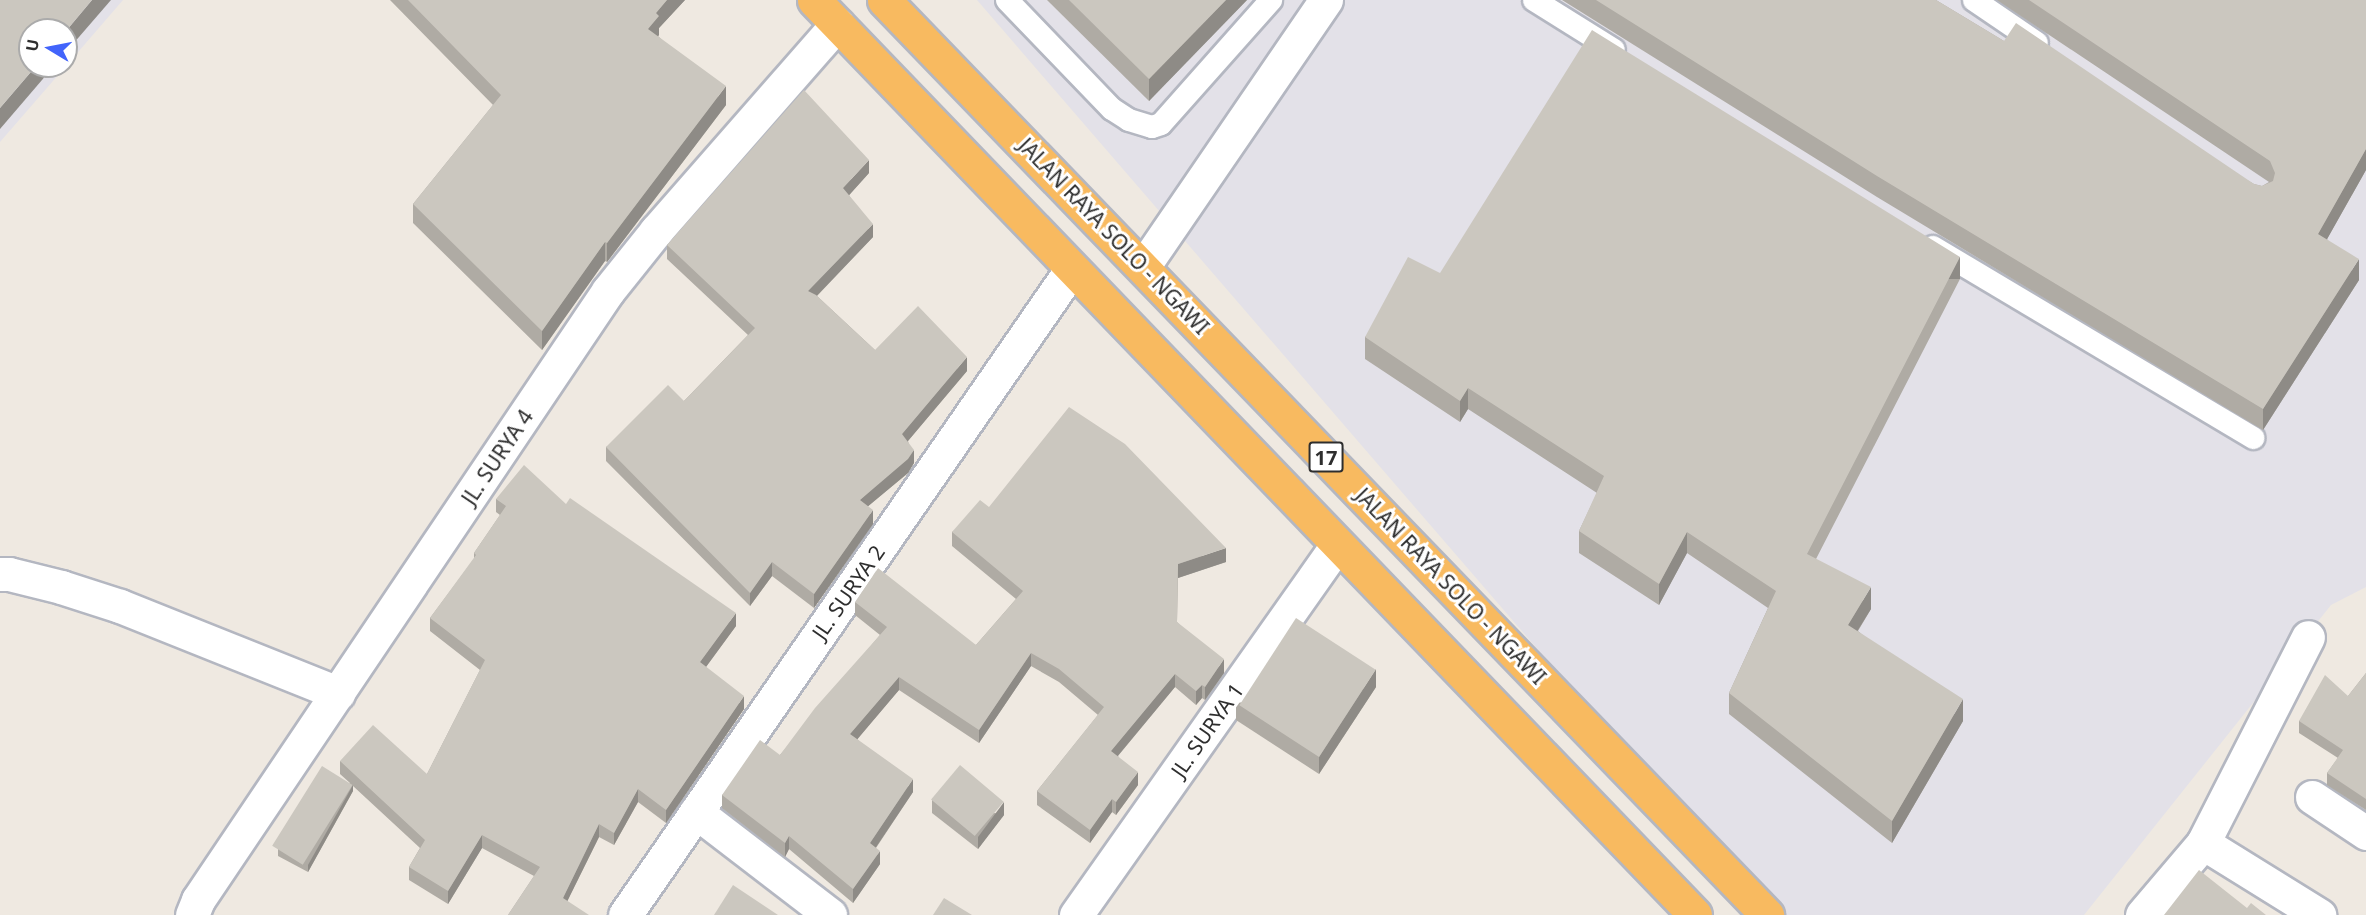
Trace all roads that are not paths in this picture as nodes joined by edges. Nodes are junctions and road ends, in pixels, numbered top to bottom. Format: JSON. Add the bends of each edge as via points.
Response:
{"nodes":[{"id":1,"x":814,"y":0,"type":"edge"},
{"id":2,"x":884,"y":0,"type":"edge"},
{"id":3,"x":1007,"y":0,"type":"edge"},
{"id":4,"x":1271,"y":0,"type":"edge"},
{"id":5,"x":1326,"y":0,"type":"edge"},
{"id":6,"x":1534,"y":0,"type":"edge"},
{"id":7,"x":1974,"y":0,"type":"edge"},
{"id":8,"x":837,"y":24,"type":"junction"},
{"id":9,"x":2053,"y":54,"type":"edge"},
{"id":10,"x":1636,"y":63,"type":"edge"},
{"id":11,"x":1910,"y":233,"type":"edge"},
{"id":12,"x":1143,"y":267,"type":"junction"},
{"id":13,"x":1071,"y":270,"type":"junction"},
{"id":14,"x":2253,"y":438,"type":"dead end"},
{"id":15,"x":1337,"y":545,"type":"junction"},
{"id":16,"x":0,"y":574,"type":"edge"},
{"id":17,"x":2308,"y":637,"type":"dead end"},
{"id":18,"x":338,"y":693,"type":"junction"},
{"id":19,"x":2312,"y":797,"type":"dead end"},
{"id":20,"x":696,"y":812,"type":"junction"},
{"id":21,"x":2366,"y":833,"type":"edge"},
{"id":22,"x":2203,"y":843,"type":"junction"},
{"id":23,"x":192,"y":915,"type":"edge"},
{"id":24,"x":625,"y":915,"type":"edge"},
{"id":25,"x":830,"y":915,"type":"edge"},
{"id":26,"x":1076,"y":915,"type":"edge"},
{"id":27,"x":1695,"y":915,"type":"edge"},
{"id":28,"x":1767,"y":915,"type":"edge"},
{"id":29,"x":2142,"y":915,"type":"edge"},
{"id":30,"x":2319,"y":915,"type":"edge"}],
"edges":[{"from":1,"to":8,"type":"highway","number":"17"},
{"from":2,"to":12,"type":"highway","name":"JALAN RAYA SOLO - NGAWI","number":"17"},
{"from":3,"to":4,"type":"lane","via":[[1112,109],[1141,126],[1152,127],[1161,124]]},
{"from":5,"to":12,"type":"street"},
{"from":6,"to":10,"type":"lane"},
{"from":7,"to":9,"type":"lane"},
{"from":8,"to":13,"type":"highway","number":"17"},
{"from":8,"to":18,"type":"street","name":"JL. SURYA 4","via":[[608,291]]},
{"from":11,"to":14,"type":"lane"},
{"from":12,"to":28,"type":"highway","name":"JALAN RAYA SOLO - NGAWI","number":"17"},
{"from":13,"to":15,"type":"highway","number":"17"},
{"from":13,"to":20,"type":"street","name":"JL. SURYA 2"},
{"from":15,"to":26,"type":"street","name":"JL. SURYA 1"},
{"from":15,"to":27,"type":"highway","number":"17"},
{"from":16,"to":18,"type":"street","via":[[120,606]]},
{"from":17,"to":22,"type":"street"},
{"from":18,"to":23,"type":"street","name":"JL. SURYA 4","via":[[198,900]]},
{"from":19,"to":21,"type":"street"},
{"from":20,"to":24,"type":"street","name":"JL. SURYA 2"},
{"from":20,"to":25,"type":"street"},
{"from":22,"to":29,"type":"street"},
{"from":22,"to":30,"type":"street"}]}
